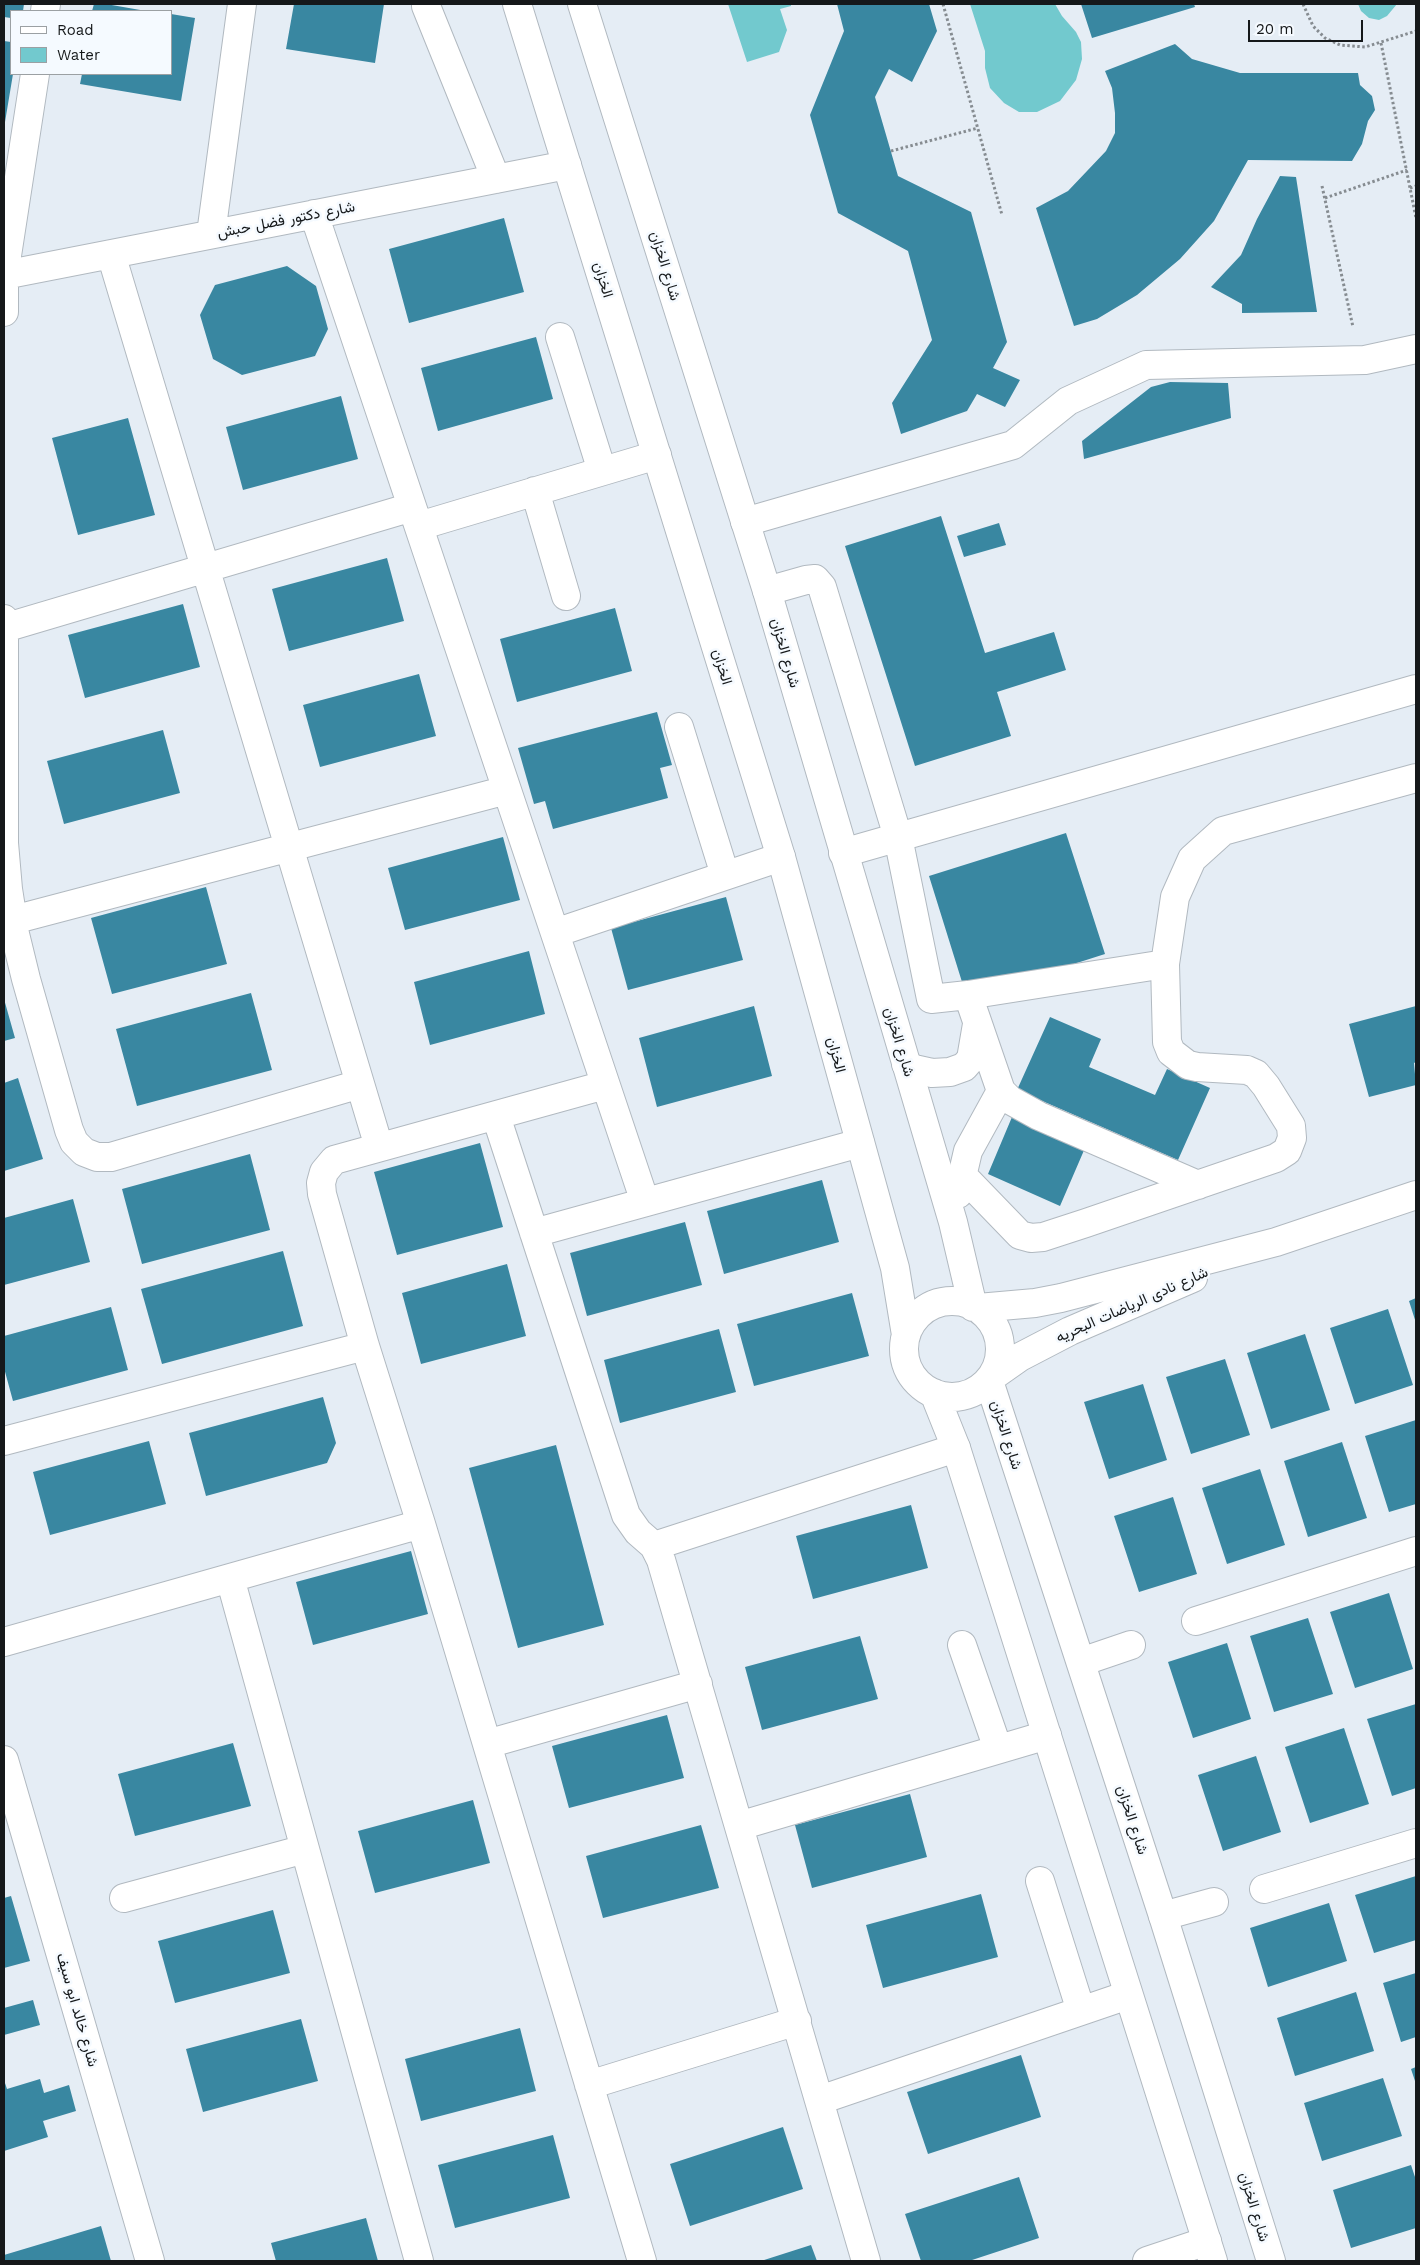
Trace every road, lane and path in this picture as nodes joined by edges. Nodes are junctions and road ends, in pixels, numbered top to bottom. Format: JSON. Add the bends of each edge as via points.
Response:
{"nodes":[{"id":1,"x":242,"y":4,"type":"edge"},
{"id":2,"x":517,"y":4,"type":"edge"},
{"id":3,"x":582,"y":4,"type":"edge"},
{"id":4,"x":943,"y":4,"type":"edge"},
{"id":5,"x":1303,"y":4,"type":"edge"},
{"id":6,"x":426,"y":6,"type":"dead end"},
{"id":7,"x":1416,"y":31,"type":"edge"},
{"id":8,"x":1381,"y":43,"type":"junction"},
{"id":9,"x":35,"y":75,"type":"edge"},
{"id":10,"x":978,"y":128,"type":"junction"},
{"id":11,"x":891,"y":151,"type":"dead end"},
{"id":12,"x":568,"y":165,"type":"junction"},
{"id":13,"x":1407,"y":170,"type":"junction"},
{"id":14,"x":496,"y":179,"type":"junction"},
{"id":15,"x":1322,"y":186,"type":"dead end"},
{"id":16,"x":1416,"y":186,"type":"edge"},
{"id":17,"x":1410,"y":188,"type":"junction"},
{"id":18,"x":1325,"y":198,"type":"junction"},
{"id":19,"x":314,"y":214,"type":"junction"},
{"id":20,"x":1002,"y":215,"type":"dead end"},
{"id":21,"x":1416,"y":218,"type":"edge"},
{"id":22,"x":211,"y":234,"type":"junction"},
{"id":23,"x":111,"y":254,"type":"junction"},
{"id":24,"x":4,"y":275,"type":"edge"},
{"id":25,"x":4,"y":312,"type":"edge"},
{"id":26,"x":1354,"y":329,"type":"dead end"},
{"id":27,"x":560,"y":337,"type":"dead end"},
{"id":28,"x":1416,"y":349,"type":"edge"},
{"id":29,"x":657,"y":455,"type":"junction"},
{"id":30,"x":602,"y":471,"type":"junction"},
{"id":31,"x":535,"y":491,"type":"junction"},
{"id":32,"x":416,"y":517,"type":"junction"},
{"id":33,"x":745,"y":522,"type":"junction"},
{"id":34,"x":206,"y":569,"type":"junction"},
{"id":35,"x":767,"y":591,"type":"junction"},
{"id":36,"x":566,"y":596,"type":"dead end"},
{"id":37,"x":4,"y":619,"type":"edge"},
{"id":38,"x":4,"y":628,"type":"edge"},
{"id":39,"x":1416,"y":689,"type":"edge"},
{"id":40,"x":678,"y":727,"type":"dead end"},
{"id":41,"x":1416,"y":778,"type":"edge"},
{"id":42,"x":507,"y":790,"type":"junction"},
{"id":43,"x":898,"y":837,"type":"junction"},
{"id":44,"x":4,"y":844,"type":"edge"},
{"id":45,"x":290,"y":847,"type":"junction"},
{"id":46,"x":843,"y":853,"type":"junction"},
{"id":47,"x":781,"y":857,"type":"junction"},
{"id":48,"x":725,"y":875,"type":"junction"},
{"id":49,"x":13,"y":920,"type":"junction"},
{"id":50,"x":554,"y":933,"type":"junction"},
{"id":51,"x":1164,"y":964,"type":"junction"},
{"id":52,"x":968,"y":995,"type":"junction"},
{"id":53,"x":977,"y":1022,"type":"junction"},
{"id":54,"x":906,"y":1064,"type":"junction"},
{"id":55,"x":360,"y":1084,"type":"junction"},
{"id":56,"x":605,"y":1085,"type":"junction"},
{"id":57,"x":1001,"y":1092,"type":"junction"},
{"id":58,"x":496,"y":1116,"type":"junction"},
{"id":59,"x":860,"y":1144,"type":"junction"},
{"id":60,"x":379,"y":1147,"type":"junction"},
{"id":61,"x":962,"y":1175,"type":"junction"},
{"id":62,"x":1198,"y":1185,"type":"junction"},
{"id":63,"x":1416,"y":1195,"type":"edge"},
{"id":64,"x":645,"y":1202,"type":"junction"},
{"id":65,"x":952,"y":1222,"type":"junction"},
{"id":66,"x":534,"y":1233,"type":"junction"},
{"id":67,"x":1276,"y":1242,"type":"junction"},
{"id":68,"x":976,"y":1307,"type":"junction"},
{"id":69,"x":906,"y":1335,"type":"junction"},
{"id":70,"x":364,"y":1346,"type":"junction"},
{"id":71,"x":991,"y":1378,"type":"junction"},
{"id":72,"x":934,"y":1393,"type":"junction"},
{"id":73,"x":4,"y":1441,"type":"edge"},
{"id":74,"x":956,"y":1448,"type":"junction"},
{"id":75,"x":421,"y":1524,"type":"junction"},
{"id":76,"x":654,"y":1546,"type":"junction"},
{"id":77,"x":1416,"y":1550,"type":"edge"},
{"id":78,"x":230,"y":1578,"type":"junction"},
{"id":79,"x":1196,"y":1620,"type":"dead end"},
{"id":80,"x":4,"y":1642,"type":"edge"},
{"id":81,"x":962,"y":1645,"type":"dead end"},
{"id":82,"x":1131,"y":1645,"type":"dead end"},
{"id":83,"x":1080,"y":1662,"type":"junction"},
{"id":84,"x":698,"y":1684,"type":"junction"},
{"id":85,"x":1047,"y":1735,"type":"junction"},
{"id":86,"x":487,"y":1744,"type":"junction"},
{"id":87,"x":998,"y":1749,"type":"junction"},
{"id":88,"x":4,"y":1760,"type":"edge"},
{"id":89,"x":740,"y":1826,"type":"junction"},
{"id":90,"x":1416,"y":1843,"type":"edge"},
{"id":91,"x":305,"y":1850,"type":"junction"},
{"id":92,"x":1040,"y":1881,"type":"dead end"},
{"id":93,"x":1264,"y":1889,"type":"dead end"},
{"id":94,"x":124,"y":1898,"type":"dead end"},
{"id":95,"x":1214,"y":1902,"type":"dead end"},
{"id":96,"x":1163,"y":1916,"type":"junction"},
{"id":97,"x":1128,"y":1995,"type":"junction"},
{"id":98,"x":1081,"y":2011,"type":"junction"},
{"id":99,"x":797,"y":2021,"type":"junction"},
{"id":100,"x":589,"y":2085,"type":"junction"},
{"id":101,"x":820,"y":2100,"type":"junction"},
{"id":102,"x":1210,"y":2251,"type":"edge"},
{"id":103,"x":150,"y":2261,"type":"edge"},
{"id":104,"x":419,"y":2261,"type":"edge"},
{"id":105,"x":642,"y":2261,"type":"edge"},
{"id":106,"x":866,"y":2261,"type":"edge"},
{"id":107,"x":1147,"y":2261,"type":"edge"},
{"id":108,"x":1271,"y":2261,"type":"edge"}],
"edges":[{"from":1,"to":22,"type":"street"},
{"from":2,"to":12,"type":"street","name":"الخزان"},
{"from":3,"to":33,"type":"street","name":"شارع الخزان"},
{"from":4,"to":10,"type":"path"},
{"from":5,"to":8,"type":"path","via":[[1313,26],[1325,38],[1352,47]]},
{"from":6,"to":14,"type":"street"},
{"from":7,"to":8,"type":"path"},
{"from":8,"to":13,"type":"path"},
{"from":9,"to":24,"type":"street"},
{"from":10,"to":11,"type":"path"},
{"from":10,"to":20,"type":"path"},
{"from":12,"to":14,"type":"street","name":"شارع دكتور فضل حبش"},
{"from":12,"to":29,"type":"street","name":"الخزان"},
{"from":13,"to":17,"type":"path"},
{"from":13,"to":18,"type":"path"},
{"from":14,"to":19,"type":"street","name":"شارع دكتور فضل حبش"},
{"from":15,"to":18,"type":"path"},
{"from":16,"to":17,"type":"path"},
{"from":17,"to":21,"type":"path"},
{"from":18,"to":26,"type":"path"},
{"from":19,"to":22,"type":"street","name":"شارع دكتور فضل حبش"},
{"from":19,"to":32,"type":"street"},
{"from":22,"to":23,"type":"street","name":"شارع دكتور فضل حبش"},
{"from":23,"to":24,"type":"street","name":"شارع دكتور فضل حبش"},
{"from":23,"to":34,"type":"street"},
{"from":24,"to":25,"type":"street"},
{"from":27,"to":30,"type":"street"},
{"from":28,"to":33,"type":"street","via":[[1365,360],[1146,365],[1068,401],[1014,445]]},
{"from":29,"to":30,"type":"street"},
{"from":29,"to":47,"type":"street","name":"الخزان"},
{"from":30,"to":31,"type":"street"},
{"from":31,"to":32,"type":"street"},
{"from":31,"to":36,"type":"street"},
{"from":32,"to":34,"type":"street"},
{"from":32,"to":42,"type":"street"},
{"from":33,"to":35,"type":"street","name":"شارع الخزان"},
{"from":34,"to":38,"type":"street"},
{"from":34,"to":45,"type":"street"},
{"from":35,"to":43,"type":"street","via":[[815,579],[822,586]]},
{"from":35,"to":46,"type":"street","name":"شارع الخزان"},
{"from":37,"to":38,"type":"street"},
{"from":38,"to":44,"type":"street"},
{"from":39,"to":43,"type":"street"},
{"from":40,"to":48,"type":"street"},
{"from":41,"to":51,"type":"street","via":[[1223,831],[1192,859],[1178,890]]},
{"from":42,"to":45,"type":"street"},
{"from":42,"to":50,"type":"street"},
{"from":43,"to":46,"type":"street"},
{"from":43,"to":52,"type":"street","via":[[931,999]]},
{"from":44,"to":49,"type":"street"},
{"from":45,"to":49,"type":"street"},
{"from":45,"to":55,"type":"street"},
{"from":46,"to":54,"type":"street","name":"شارع الخزان"},
{"from":47,"to":48,"type":"street"},
{"from":47,"to":59,"type":"street","name":"الخزان"},
{"from":48,"to":50,"type":"street"},
{"from":49,"to":55,"type":"street","via":[[68,1130],[84,1152],[97,1158],[111,1158]]},
{"from":50,"to":56,"type":"street"},
{"from":51,"to":52,"type":"street"},
{"from":51,"to":62,"type":"street","via":[[1166,1031],[1171,1052],[1188,1065],[1247,1070],[1256,1074],[1291,1126],[1292,1138],[1287,1151],[1276,1158]]},
{"from":52,"to":53,"type":"street"},
{"from":53,"to":54,"type":"street","via":[[971,1059],[964,1067],[932,1073]]},
{"from":53,"to":57,"type":"street"},
{"from":54,"to":65,"type":"street","name":"شارع الخزان"},
{"from":55,"to":60,"type":"street"},
{"from":56,"to":58,"type":"street"},
{"from":56,"to":64,"type":"street"},
{"from":57,"to":61,"type":"street","via":[[968,1151]]},
{"from":57,"to":62,"type":"street","via":[[1021,1107]]},
{"from":58,"to":60,"type":"street"},
{"from":58,"to":66,"type":"street"},
{"from":59,"to":64,"type":"street"},
{"from":59,"to":69,"type":"street","name":"الخزان","via":[[895,1268]]},
{"from":60,"to":70,"type":"street","via":[[334,1160],[324,1172],[321,1183]]},
{"from":61,"to":62,"type":"street","via":[[1020,1236],[1031,1238]]},
{"from":61,"to":65,"type":"street"},
{"from":63,"to":67,"type":"street","name":"شارع نادى الرياضات البحريه"},
{"from":64,"to":66,"type":"street"},
{"from":65,"to":68,"type":"street","name":"شارع الخزان"},
{"from":66,"to":76,"type":"street","via":[[626,1515]]},
{"from":67,"to":68,"type":"street","name":"شارع نادى الرياضات البحريه","via":[[1061,1298]]},
{"from":67,"to":71,"type":"street","name":"شارع نادى الرياضات البحريه","via":[[1070,1331],[1020,1357]]},
{"from":68,"to":69,"type":"street","via":[[962,1302],[944,1302],[928,1308],[915,1319]]},
{"from":68,"to":71,"type":"street","via":[[990,1319],[998,1332],[999,1362]]},
{"from":69,"to":72,"type":"street","via":[[906,1363],[912,1376]]},
{"from":70,"to":73,"type":"street"},
{"from":70,"to":75,"type":"street"},
{"from":71,"to":72,"type":"street","via":[[964,1396]]},
{"from":71,"to":83,"type":"street","name":"شارع الخزان"},
{"from":72,"to":74,"type":"street"},
{"from":74,"to":76,"type":"street"},
{"from":74,"to":85,"type":"street"},
{"from":75,"to":78,"type":"street"},
{"from":75,"to":86,"type":"street"},
{"from":76,"to":84,"type":"street"},
{"from":77,"to":79,"type":"street"},
{"from":78,"to":80,"type":"street"},
{"from":78,"to":91,"type":"street"},
{"from":81,"to":87,"type":"street"},
{"from":82,"to":83,"type":"street"},
{"from":83,"to":96,"type":"street","name":"شارع الخزان"},
{"from":84,"to":86,"type":"street"},
{"from":84,"to":89,"type":"street"},
{"from":85,"to":87,"type":"street"},
{"from":85,"to":97,"type":"street"},
{"from":86,"to":100,"type":"street"},
{"from":87,"to":89,"type":"street"},
{"from":88,"to":103,"type":"street","name":"شارع خالد ابو سيف"},
{"from":89,"to":99,"type":"street"},
{"from":90,"to":93,"type":"street"},
{"from":91,"to":94,"type":"street"},
{"from":91,"to":104,"type":"street"},
{"from":92,"to":98,"type":"street"},
{"from":95,"to":96,"type":"street"},
{"from":96,"to":108,"type":"street","name":"شارع الخزان"},
{"from":97,"to":98,"type":"street"},
{"from":97,"to":102,"type":"street"},
{"from":98,"to":101,"type":"street"},
{"from":99,"to":100,"type":"street"},
{"from":99,"to":101,"type":"street"},
{"from":100,"to":105,"type":"street"},
{"from":101,"to":106,"type":"street"},
{"from":102,"to":107,"type":"street"}]}
